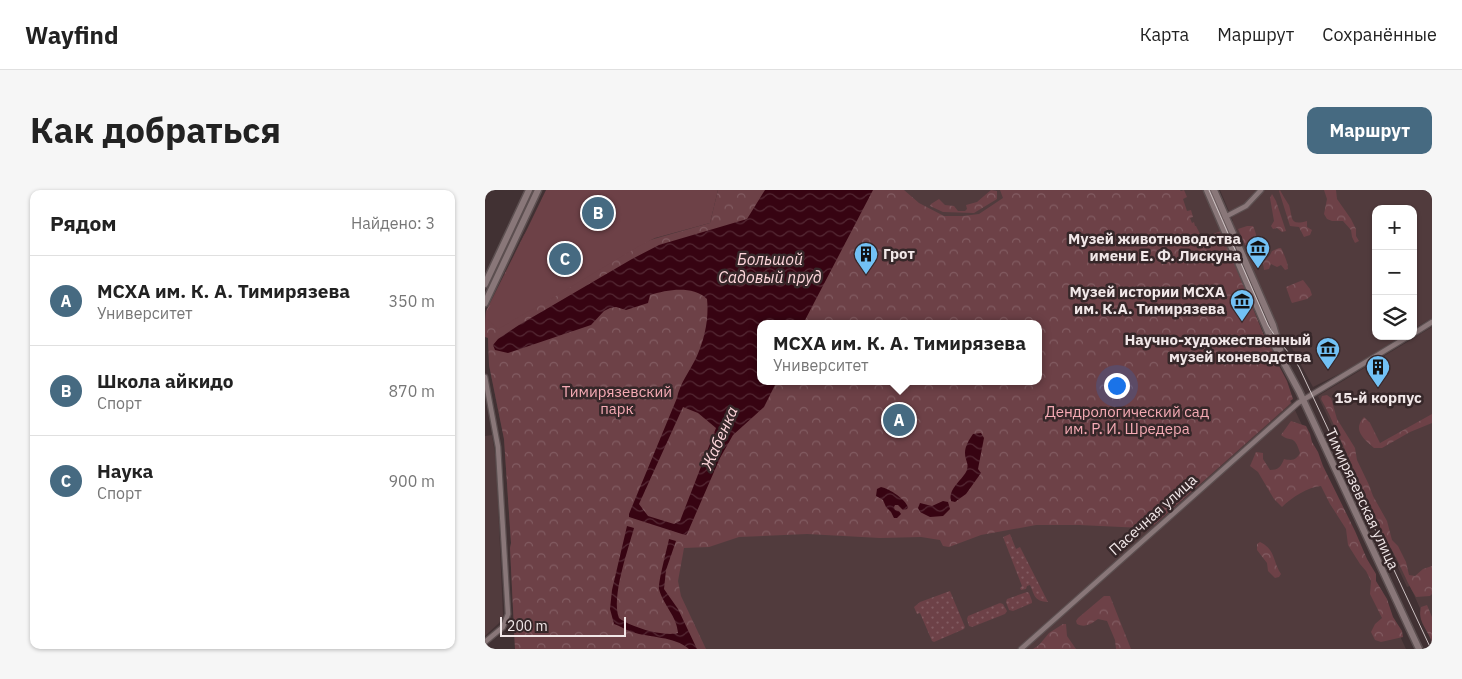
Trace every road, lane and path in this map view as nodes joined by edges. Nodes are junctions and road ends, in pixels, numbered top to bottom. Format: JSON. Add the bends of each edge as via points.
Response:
{"nodes":[{"id":1,"x":529,"y":190,"type":"edge"},
{"id":2,"x":538,"y":190,"type":"edge"},
{"id":3,"x":1207,"y":190,"type":"edge"},
{"id":4,"x":1214,"y":190,"type":"edge"},
{"id":5,"x":1261,"y":190,"type":"edge"},
{"id":6,"x":1223,"y":218,"type":"junction"},
{"id":7,"x":485,"y":284,"type":"edge"},
{"id":8,"x":485,"y":302,"type":"edge"},
{"id":9,"x":1432,"y":322,"type":"edge"},
{"id":10,"x":1417,"y":331,"type":"edge"},
{"id":11,"x":1402,"y":340,"type":"edge"},
{"id":12,"x":485,"y":377,"type":"edge"},
{"id":13,"x":1302,"y":400,"type":"junction"},
{"id":14,"x":485,"y":642,"type":"edge"},
{"id":15,"x":1021,"y":649,"type":"edge"},
{"id":16,"x":1419,"y":649,"type":"edge"}],
"edges":[{"from":1,"to":7,"type":"main road"},
{"from":2,"to":8,"type":"main road"},
{"from":3,"to":6,"type":"main road","name":"Тимирязевская улица"},
{"from":4,"to":6,"type":"main road","name":"Тимирязевская улица"},
{"from":5,"to":6,"type":"street","via":[[1247,206]]},
{"from":6,"to":13,"type":"main road","name":"Тимирязевская улица","via":[[1271,338]]},
{"from":9,"to":10,"type":"street"},
{"from":11,"to":13,"type":"street","name":"Пасечная улица"},
{"from":12,"to":14,"type":"street","via":[[498,447],[508,614],[503,627]]},
{"from":13,"to":15,"type":"street","name":"Пасечная улица"},
{"from":13,"to":16,"type":"main road","name":"Тимирязевская улица"}]}
